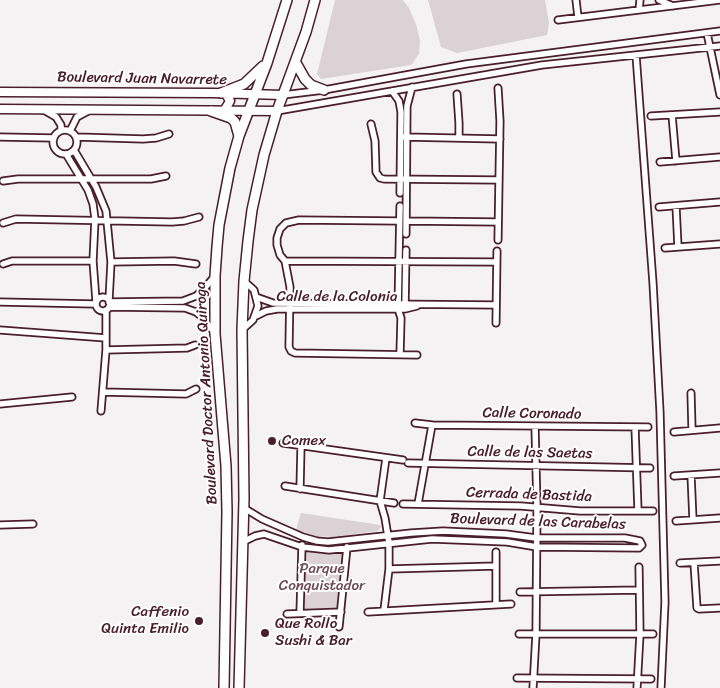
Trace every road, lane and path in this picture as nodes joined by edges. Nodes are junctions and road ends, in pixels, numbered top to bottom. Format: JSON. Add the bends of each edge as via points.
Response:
{"nodes":[{"id":1,"x":287,"y":0,"type":"edge"},
{"id":2,"x":315,"y":0,"type":"edge"},
{"id":3,"x":576,"y":0,"type":"edge"},
{"id":4,"x":640,"y":0,"type":"edge"},
{"id":5,"x":659,"y":0,"type":"edge"},
{"id":6,"x":720,"y":0,"type":"edge"},
{"id":7,"x":674,"y":6,"type":"junction"},
{"id":8,"x":639,"y":10,"type":"junction"},
{"id":9,"x":578,"y":17,"type":"junction"},
{"id":10,"x":558,"y":20,"type":"dead end"},
{"id":11,"x":720,"y":31,"type":"edge"},
{"id":12,"x":707,"y":33,"type":"junction"},
{"id":13,"x":720,"y":46,"type":"edge"},
{"id":14,"x":709,"y":47,"type":"junction"},
{"id":15,"x":636,"y":55,"type":"junction"},
{"id":16,"x":510,"y":58,"type":"junction"},
{"id":17,"x":267,"y":63,"type":"junction"},
{"id":18,"x":296,"y":63,"type":"junction"},
{"id":19,"x":512,"y":70,"type":"junction"},
{"id":20,"x":412,"y":87,"type":"junction"},
{"id":21,"x":498,"y":88,"type":"dead end"},
{"id":22,"x":324,"y":90,"type":"junction"},
{"id":23,"x":392,"y":91,"type":"junction"},
{"id":24,"x":0,"y":92,"type":"edge"},
{"id":25,"x":224,"y":93,"type":"junction"},
{"id":26,"x":456,"y":94,"type":"dead end"},
{"id":27,"x":255,"y":95,"type":"junction"},
{"id":28,"x":283,"y":95,"type":"junction"},
{"id":29,"x":720,"y":95,"type":"edge"},
{"id":30,"x":404,"y":106,"type":"junction"},
{"id":31,"x":0,"y":109,"type":"edge"},
{"id":32,"x":42,"y":110,"type":"junction"},
{"id":33,"x":90,"y":110,"type":"junction"},
{"id":34,"x":211,"y":110,"type":"junction"},
{"id":35,"x":224,"y":111,"type":"junction"},
{"id":36,"x":248,"y":111,"type":"junction"},
{"id":37,"x":278,"y":111,"type":"junction"},
{"id":38,"x":720,"y":112,"type":"edge"},
{"id":39,"x":672,"y":115,"type":"junction"},
{"id":40,"x":651,"y":116,"type":"dead end"},
{"id":41,"x":371,"y":124,"type":"dead end"},
{"id":42,"x":61,"y":130,"type":"junction"},
{"id":43,"x":70,"y":131,"type":"junction"},
{"id":44,"x":169,"y":134,"type":"dead end"},
{"id":45,"x":239,"y":136,"type":"junction"},
{"id":46,"x":0,"y":137,"type":"edge"},
{"id":47,"x":76,"y":137,"type":"junction"},
{"id":48,"x":404,"y":137,"type":"junction"},
{"id":49,"x":53,"y":138,"type":"junction"},
{"id":50,"x":459,"y":138,"type":"junction"},
{"id":51,"x":500,"y":139,"type":"junction"},
{"id":52,"x":74,"y":150,"type":"junction"},
{"id":53,"x":66,"y":154,"type":"junction"},
{"id":54,"x":720,"y":157,"type":"edge"},
{"id":55,"x":676,"y":160,"type":"junction"},
{"id":56,"x":660,"y":162,"type":"dead end"},
{"id":57,"x":166,"y":176,"type":"dead end"},
{"id":58,"x":82,"y":179,"type":"junction"},
{"id":59,"x":92,"y":180,"type":"junction"},
{"id":60,"x":400,"y":180,"type":"junction"},
{"id":61,"x":407,"y":180,"type":"junction"},
{"id":62,"x":499,"y":180,"type":"junction"},
{"id":63,"x":3,"y":181,"type":"dead end"},
{"id":64,"x":400,"y":193,"type":"dead end"},
{"id":65,"x":720,"y":202,"type":"edge"},
{"id":66,"x":400,"y":206,"type":"dead end"},
{"id":67,"x":676,"y":206,"type":"junction"},
{"id":68,"x":659,"y":207,"type":"dead end"},
{"id":69,"x":199,"y":217,"type":"dead end"},
{"id":70,"x":95,"y":219,"type":"junction"},
{"id":71,"x":108,"y":219,"type":"junction"},
{"id":72,"x":399,"y":220,"type":"junction"},
{"id":73,"x":407,"y":221,"type":"junction"},
{"id":74,"x":498,"y":222,"type":"junction"},
{"id":75,"x":3,"y":223,"type":"dead end"},
{"id":76,"x":406,"y":234,"type":"dead end"},
{"id":77,"x":498,"y":240,"type":"dead end"},
{"id":78,"x":720,"y":244,"type":"edge"},
{"id":79,"x":678,"y":247,"type":"junction"},
{"id":80,"x":665,"y":248,"type":"dead end"},
{"id":81,"x":406,"y":250,"type":"dead end"},
{"id":82,"x":497,"y":251,"type":"dead end"},
{"id":83,"x":93,"y":261,"type":"junction"},
{"id":84,"x":284,"y":261,"type":"junction"},
{"id":85,"x":110,"y":262,"type":"junction"},
{"id":86,"x":398,"y":262,"type":"junction"},
{"id":87,"x":406,"y":262,"type":"junction"},
{"id":88,"x":496,"y":262,"type":"junction"},
{"id":89,"x":3,"y":264,"type":"dead end"},
{"id":90,"x":196,"y":264,"type":"dead end"},
{"id":91,"x":215,"y":276,"type":"junction"},
{"id":92,"x":244,"y":281,"type":"junction"},
{"id":93,"x":256,"y":297,"type":"junction"},
{"id":94,"x":189,"y":299,"type":"junction"},
{"id":95,"x":0,"y":302,"type":"edge"},
{"id":96,"x":290,"y":302,"type":"junction"},
{"id":97,"x":96,"y":303,"type":"junction"},
{"id":98,"x":108,"y":305,"type":"junction"},
{"id":99,"x":496,"y":305,"type":"junction"},
{"id":100,"x":401,"y":306,"type":"junction"},
{"id":101,"x":189,"y":309,"type":"junction"},
{"id":102,"x":290,"y":309,"type":"junction"},
{"id":103,"x":256,"y":316,"type":"junction"},
{"id":104,"x":496,"y":323,"type":"dead end"},
{"id":105,"x":0,"y":330,"type":"edge"},
{"id":106,"x":242,"y":330,"type":"junction"},
{"id":107,"x":215,"y":334,"type":"junction"},
{"id":108,"x":106,"y":338,"type":"junction"},
{"id":109,"x":195,"y":345,"type":"dead end"},
{"id":110,"x":106,"y":350,"type":"junction"},
{"id":111,"x":400,"y":354,"type":"junction"},
{"id":112,"x":417,"y":355,"type":"dead end"},
{"id":113,"x":196,"y":389,"type":"dead end"},
{"id":114,"x":103,"y":392,"type":"junction"},
{"id":115,"x":691,"y":393,"type":"dead end"},
{"id":116,"x":72,"y":397,"type":"dead end"},
{"id":117,"x":3,"y":404,"type":"edge"},
{"id":118,"x":101,"y":412,"type":"dead end"},
{"id":119,"x":415,"y":422,"type":"dead end"},
{"id":120,"x":432,"y":425,"type":"junction"},
{"id":121,"x":535,"y":426,"type":"junction"},
{"id":122,"x":634,"y":427,"type":"junction"},
{"id":123,"x":648,"y":427,"type":"dead end"},
{"id":124,"x":720,"y":428,"type":"edge"},
{"id":125,"x":692,"y":430,"type":"junction"},
{"id":126,"x":674,"y":432,"type":"dead end"},
{"id":127,"x":283,"y":444,"type":"dead end"},
{"id":128,"x":301,"y":446,"type":"junction"},
{"id":129,"x":386,"y":458,"type":"junction"},
{"id":130,"x":425,"y":465,"type":"junction"},
{"id":131,"x":536,"y":466,"type":"junction"},
{"id":132,"x":636,"y":468,"type":"junction"},
{"id":133,"x":650,"y":468,"type":"dead end"},
{"id":134,"x":720,"y":473,"type":"edge"},
{"id":135,"x":691,"y":475,"type":"junction"},
{"id":136,"x":674,"y":476,"type":"dead end"},
{"id":137,"x":285,"y":486,"type":"dead end"},
{"id":138,"x":300,"y":489,"type":"junction"},
{"id":139,"x":380,"y":501,"type":"junction"},
{"id":140,"x":394,"y":503,"type":"dead end"},
{"id":141,"x":403,"y":504,"type":"dead end"},
{"id":142,"x":418,"y":504,"type":"junction"},
{"id":143,"x":244,"y":508,"type":"junction"},
{"id":144,"x":537,"y":508,"type":"junction"},
{"id":145,"x":653,"y":510,"type":"dead end"},
{"id":146,"x":638,"y":511,"type":"junction"},
{"id":147,"x":720,"y":518,"type":"edge"},
{"id":148,"x":693,"y":520,"type":"junction"},
{"id":149,"x":676,"y":521,"type":"dead end"},
{"id":150,"x":32,"y":524,"type":"dead end"},
{"id":151,"x":0,"y":525,"type":"edge"},
{"id":152,"x":389,"y":535,"type":"junction"},
{"id":153,"x":303,"y":537,"type":"junction"},
{"id":154,"x":536,"y":538,"type":"junction"},
{"id":155,"x":346,"y":540,"type":"junction"},
{"id":156,"x":243,"y":542,"type":"junction"},
{"id":157,"x":390,"y":543,"type":"junction"},
{"id":158,"x":302,"y":546,"type":"junction"},
{"id":159,"x":536,"y":547,"type":"junction"},
{"id":160,"x":347,"y":548,"type":"junction"},
{"id":161,"x":496,"y":552,"type":"dead end"},
{"id":162,"x":720,"y":561,"type":"edge"},
{"id":163,"x":680,"y":563,"type":"dead end"},
{"id":164,"x":694,"y":563,"type":"junction"},
{"id":165,"x":226,"y":565,"type":"junction"},
{"id":166,"x":496,"y":566,"type":"junction"},
{"id":167,"x":639,"y":567,"type":"dead end"},
{"id":168,"x":389,"y":569,"type":"junction"},
{"id":169,"x":639,"y":590,"type":"junction"},
{"id":170,"x":520,"y":592,"type":"dead end"},
{"id":171,"x":536,"y":592,"type":"junction"},
{"id":172,"x":511,"y":604,"type":"dead end"},
{"id":173,"x":241,"y":605,"type":"junction"},
{"id":174,"x":496,"y":605,"type":"junction"},
{"id":175,"x":720,"y":608,"type":"edge"},
{"id":176,"x":384,"y":610,"type":"junction"},
{"id":177,"x":341,"y":612,"type":"junction"},
{"id":178,"x":368,"y":612,"type":"dead end"},
{"id":179,"x":300,"y":613,"type":"junction"},
{"id":180,"x":287,"y":614,"type":"dead end"},
{"id":181,"x":339,"y":627,"type":"dead end"},
{"id":182,"x":519,"y":634,"type":"dead end"},
{"id":183,"x":536,"y":634,"type":"junction"},
{"id":184,"x":640,"y":634,"type":"junction"},
{"id":185,"x":653,"y":634,"type":"dead end"},
{"id":186,"x":517,"y":678,"type":"dead end"},
{"id":187,"x":533,"y":678,"type":"junction"},
{"id":188,"x":637,"y":679,"type":"junction"},
{"id":189,"x":651,"y":679,"type":"dead end"},
{"id":190,"x":224,"y":688,"type":"edge"},
{"id":191,"x":239,"y":688,"type":"edge"},
{"id":192,"x":533,"y":688,"type":"edge"},
{"id":193,"x":637,"y":688,"type":"edge"},
{"id":194,"x":661,"y":688,"type":"edge"}],
"edges":[{"from":1,"to":17,"type":"main road","name":"Boulevard Doctor Antonio Quiroga"},
{"from":2,"to":18,"type":"main road","name":"Boulevard Doctor Antonio Quiroga"},
{"from":3,"to":9,"type":"street"},
{"from":4,"to":8,"type":"street"},
{"from":5,"to":7,"type":"street"},
{"from":6,"to":7,"type":"street"},
{"from":7,"to":8,"type":"street"},
{"from":8,"to":9,"type":"street"},
{"from":9,"to":10,"type":"street"},
{"from":11,"to":12,"type":"street"},
{"from":12,"to":14,"type":"street"},
{"from":12,"to":16,"type":"street"},
{"from":13,"to":14,"type":"street"},
{"from":14,"to":15,"type":"street"},
{"from":14,"to":29,"type":"street"},
{"from":15,"to":19,"type":"street"},
{"from":15,"to":194,"type":"street","via":[[660,412],[664,602]]},
{"from":16,"to":19,"type":"street"},
{"from":16,"to":22,"type":"street"},
{"from":17,"to":25,"type":"main road","via":[[244,84]]},
{"from":17,"to":27,"type":"main road","name":"Boulevard Doctor Antonio Quiroga"},
{"from":18,"to":22,"type":"main road","via":[[311,85]]},
{"from":18,"to":28,"type":"main road","name":"Boulevard Doctor Antonio Quiroga"},
{"from":19,"to":20,"type":"street"},
{"from":20,"to":23,"type":"street"},
{"from":20,"to":30,"type":"street"},
{"from":21,"to":51,"type":"street"},
{"from":22,"to":28,"type":"street"},
{"from":23,"to":30,"type":"street"},
{"from":23,"to":37,"type":"street"},
{"from":24,"to":25,"type":"main road","name":"Boulevard Juan Navarrete"},
{"from":25,"to":27,"type":"main road","name":"Boulevard Juan Navarrete"},
{"from":25,"to":35,"type":"main road","via":[[230,102]]},
{"from":26,"to":50,"type":"street"},
{"from":27,"to":28,"type":"main road","name":"Boulevard Juan Navarrete"},
{"from":27,"to":36,"type":"main road","name":"Boulevard Doctor Antonio Quiroga"},
{"from":28,"to":37,"type":"main road","name":"Boulevard Doctor Antonio Quiroga"},
{"from":30,"to":48,"type":"street"},
{"from":31,"to":32,"type":"main road","name":"Boulevard Juan Navarrete"},
{"from":32,"to":33,"type":"main road","name":"Boulevard Juan Navarrete"},
{"from":32,"to":42,"type":"street","via":[[56,117]]},
{"from":33,"to":34,"type":"main road","name":"Boulevard Juan Navarrete"},
{"from":33,"to":43,"type":"street","via":[[77,118]]},
{"from":34,"to":35,"type":"main road","name":"Boulevard Juan Navarrete"},
{"from":34,"to":45,"type":"main road","via":[[231,118]]},
{"from":35,"to":36,"type":"main road","name":"Boulevard Juan Navarrete"},
{"from":36,"to":37,"type":"main road","name":"Boulevard Juan Navarrete"},
{"from":36,"to":45,"type":"main road","name":"Boulevard Doctor Antonio Quiroga"},
{"from":37,"to":92,"type":"main road","name":"Boulevard Doctor Antonio Quiroga","via":[[252,210]]},
{"from":38,"to":39,"type":"street"},
{"from":39,"to":40,"type":"street"},
{"from":39,"to":55,"type":"street"},
{"from":41,"to":60,"type":"street","via":[[376,141],[377,176]]},
{"from":42,"to":43,"type":"street"},
{"from":42,"to":49,"type":"street"},
{"from":43,"to":47,"type":"street"},
{"from":44,"to":47,"type":"street","via":[[156,138]]},
{"from":45,"to":91,"type":"main road","name":"Boulevard Doctor Antonio Quiroga","via":[[219,225]]},
{"from":46,"to":49,"type":"street"},
{"from":47,"to":52,"type":"street"},
{"from":48,"to":50,"type":"street"},
{"from":48,"to":60,"type":"street"},
{"from":48,"to":61,"type":"street"},
{"from":49,"to":53,"type":"street","via":[[55,150]]},
{"from":50,"to":51,"type":"street"},
{"from":51,"to":62,"type":"street"},
{"from":52,"to":53,"type":"street"},
{"from":52,"to":59,"type":"street"},
{"from":53,"to":58,"type":"street"},
{"from":54,"to":55,"type":"street"},
{"from":55,"to":56,"type":"street"},
{"from":57,"to":59,"type":"street"},
{"from":58,"to":59,"type":"street"},
{"from":58,"to":63,"type":"street"},
{"from":58,"to":70,"type":"street","via":[[92,199]]},
{"from":59,"to":71,"type":"street"},
{"from":60,"to":61,"type":"street"},
{"from":60,"to":64,"type":"street"},
{"from":61,"to":62,"type":"street"},
{"from":61,"to":73,"type":"street"},
{"from":62,"to":74,"type":"street"},
{"from":65,"to":67,"type":"street"},
{"from":66,"to":72,"type":"street"},
{"from":67,"to":68,"type":"street"},
{"from":67,"to":79,"type":"street"},
{"from":69,"to":71,"type":"street","via":[[178,221]]},
{"from":70,"to":71,"type":"street"},
{"from":70,"to":75,"type":"street","via":[[16,219]]},
{"from":70,"to":83,"type":"street"},
{"from":71,"to":85,"type":"street"},
{"from":72,"to":84,"type":"street","via":[[291,221],[280,229],[277,238],[278,250]]},
{"from":72,"to":86,"type":"street"},
{"from":73,"to":74,"type":"street"},
{"from":73,"to":76,"type":"street"},
{"from":74,"to":77,"type":"street"},
{"from":78,"to":79,"type":"street"},
{"from":79,"to":80,"type":"street"},
{"from":81,"to":87,"type":"street"},
{"from":82,"to":88,"type":"street"},
{"from":83,"to":89,"type":"street","via":[[12,261]]},
{"from":83,"to":97,"type":"street"},
{"from":84,"to":86,"type":"street"},
{"from":84,"to":96,"type":"street"},
{"from":85,"to":90,"type":"street"},
{"from":85,"to":98,"type":"street"},
{"from":86,"to":87,"type":"street"},
{"from":86,"to":100,"type":"street"},
{"from":87,"to":88,"type":"street"},
{"from":87,"to":100,"type":"street"},
{"from":88,"to":99,"type":"street"},
{"from":91,"to":94,"type":"street","via":[[203,290]]},
{"from":91,"to":107,"type":"main road","name":"Boulevard Doctor Antonio Quiroga"},
{"from":92,"to":93,"type":"street","name":"Calle de la Colonia","via":[[254,290]]},
{"from":92,"to":106,"type":"main road","name":"Boulevard Doctor Antonio Quiroga"},
{"from":93,"to":96,"type":"street","name":"Calle de la Colonia","via":[[269,302]]},
{"from":93,"to":103,"type":"street","name":"Calle de la Colonia"},
{"from":94,"to":98,"type":"street"},
{"from":94,"to":101,"type":"street"},
{"from":95,"to":97,"type":"street"},
{"from":96,"to":100,"type":"street","name":"Calle de la Colonia"},
{"from":96,"to":102,"type":"street"},
{"from":97,"to":98,"type":"street","via":[[100,311]]},
{"from":97,"to":98,"type":"street","via":[[103,297]]},
{"from":98,"to":101,"type":"street"},
{"from":98,"to":108,"type":"street"},
{"from":99,"to":100,"type":"street","name":"Calle de la Colonia"},
{"from":99,"to":104,"type":"street"},
{"from":100,"to":102,"type":"street","name":"Calle de la Colonia"},
{"from":100,"to":111,"type":"street"},
{"from":101,"to":107,"type":"street","via":[[201,316]]},
{"from":102,"to":103,"type":"street","name":"Calle de la Colonia","via":[[272,310]]},
{"from":102,"to":111,"type":"street","via":[[289,345],[293,353]]},
{"from":103,"to":106,"type":"street","name":"Calle de la Colonia"},
{"from":105,"to":108,"type":"street"},
{"from":106,"to":143,"type":"main road","name":"Boulevard Doctor Antonio Quiroga"},
{"from":107,"to":165,"type":"main road","name":"Boulevard Doctor Antonio Quiroga","via":[[226,466]]},
{"from":108,"to":110,"type":"street"},
{"from":109,"to":110,"type":"street","via":[[187,348]]},
{"from":110,"to":114,"type":"street"},
{"from":111,"to":112,"type":"street"},
{"from":113,"to":114,"type":"street","via":[[186,394]]},
{"from":114,"to":118,"type":"street"},
{"from":115,"to":125,"type":"street"},
{"from":116,"to":117,"type":"street"},
{"from":119,"to":120,"type":"street","name":"Calle Coronado"},
{"from":120,"to":121,"type":"street","name":"Calle Coronado"},
{"from":120,"to":130,"type":"street"},
{"from":121,"to":122,"type":"street","name":"Calle Coronado"},
{"from":121,"to":131,"type":"street"},
{"from":122,"to":123,"type":"street","name":"Calle Coronado"},
{"from":122,"to":132,"type":"street"},
{"from":124,"to":125,"type":"street"},
{"from":125,"to":126,"type":"street"},
{"from":127,"to":128,"type":"street"},
{"from":128,"to":129,"type":"street"},
{"from":128,"to":138,"type":"street"},
{"from":129,"to":130,"type":"street","name":"Calle de las Saetas"},
{"from":129,"to":139,"type":"street"},
{"from":130,"to":131,"type":"street","name":"Calle de las Saetas"},
{"from":130,"to":142,"type":"street"},
{"from":131,"to":132,"type":"street","name":"Calle de las Saetas"},
{"from":131,"to":144,"type":"street"},
{"from":132,"to":133,"type":"street","name":"Calle de las Saetas"},
{"from":132,"to":146,"type":"street"},
{"from":134,"to":135,"type":"street"},
{"from":135,"to":136,"type":"street"},
{"from":135,"to":148,"type":"street"},
{"from":137,"to":138,"type":"street"},
{"from":138,"to":139,"type":"street"},
{"from":139,"to":140,"type":"street"},
{"from":139,"to":152,"type":"street"},
{"from":141,"to":142,"type":"street","name":"Cerrada de Bastida"},
{"from":142,"to":144,"type":"street","name":"Cerrada de Bastida"},
{"from":143,"to":153,"type":"street","name":"Boulevard de las Carabelas"},
{"from":143,"to":156,"type":"main road","name":"Boulevard Doctor Antonio Quiroga"},
{"from":144,"to":146,"type":"street","name":"Cerrada de Bastida"},
{"from":144,"to":154,"type":"street"},
{"from":145,"to":146,"type":"street","name":"Cerrada de Bastida"},
{"from":147,"to":148,"type":"street"},
{"from":148,"to":149,"type":"street"},
{"from":150,"to":151,"type":"street"},
{"from":152,"to":154,"type":"street","name":"Boulevard de las Carabelas","via":[[443,531]]},
{"from":152,"to":155,"type":"street","name":"Boulevard de las Carabelas"},
{"from":152,"to":157,"type":"street"},
{"from":153,"to":155,"type":"street","name":"Boulevard de las Carabelas","via":[[328,542]]},
{"from":153,"to":158,"type":"street"},
{"from":154,"to":159,"type":"street"},
{"from":154,"to":159,"type":"street","name":"Boulevard de las Carabelas","via":[[625,538],[640,541],[642,545],[639,548]]},
{"from":155,"to":160,"type":"street"},
{"from":156,"to":158,"type":"street","name":"Boulevard de las Carabelas","via":[[264,534]]},
{"from":156,"to":173,"type":"main road","name":"Boulevard Doctor Antonio Quiroga"},
{"from":157,"to":159,"type":"street","name":"Boulevard de las Carabelas","via":[[432,539],[481,540]]},
{"from":157,"to":160,"type":"street","name":"Boulevard de las Carabelas"},
{"from":157,"to":168,"type":"street"},
{"from":158,"to":160,"type":"street","name":"Boulevard de las Carabelas","via":[[329,550]]},
{"from":158,"to":179,"type":"street"},
{"from":159,"to":171,"type":"street"},
{"from":160,"to":177,"type":"street"},
{"from":161,"to":166,"type":"street"},
{"from":162,"to":164,"type":"street"},
{"from":163,"to":164,"type":"street"},
{"from":164,"to":175,"type":"street","via":[[697,608]]},
{"from":165,"to":173,"type":"main road","via":[[230,601]]},
{"from":165,"to":190,"type":"main road","name":"Boulevard Doctor Antonio Quiroga"},
{"from":166,"to":168,"type":"street"},
{"from":166,"to":174,"type":"street"},
{"from":167,"to":169,"type":"street"},
{"from":168,"to":176,"type":"street"},
{"from":169,"to":171,"type":"street"},
{"from":169,"to":184,"type":"street"},
{"from":170,"to":171,"type":"street"},
{"from":171,"to":183,"type":"street"},
{"from":172,"to":174,"type":"street"},
{"from":173,"to":191,"type":"main road","name":"Boulevard Doctor Antonio Quiroga"},
{"from":174,"to":176,"type":"street"},
{"from":176,"to":178,"type":"street"},
{"from":177,"to":179,"type":"street"},
{"from":177,"to":181,"type":"street"},
{"from":179,"to":180,"type":"street"},
{"from":182,"to":183,"type":"street"},
{"from":183,"to":184,"type":"street"},
{"from":183,"to":187,"type":"street"},
{"from":184,"to":185,"type":"street"},
{"from":184,"to":188,"type":"street"},
{"from":186,"to":187,"type":"street"},
{"from":187,"to":188,"type":"street"},
{"from":187,"to":192,"type":"street"},
{"from":188,"to":189,"type":"street"},
{"from":188,"to":193,"type":"street"}]}
